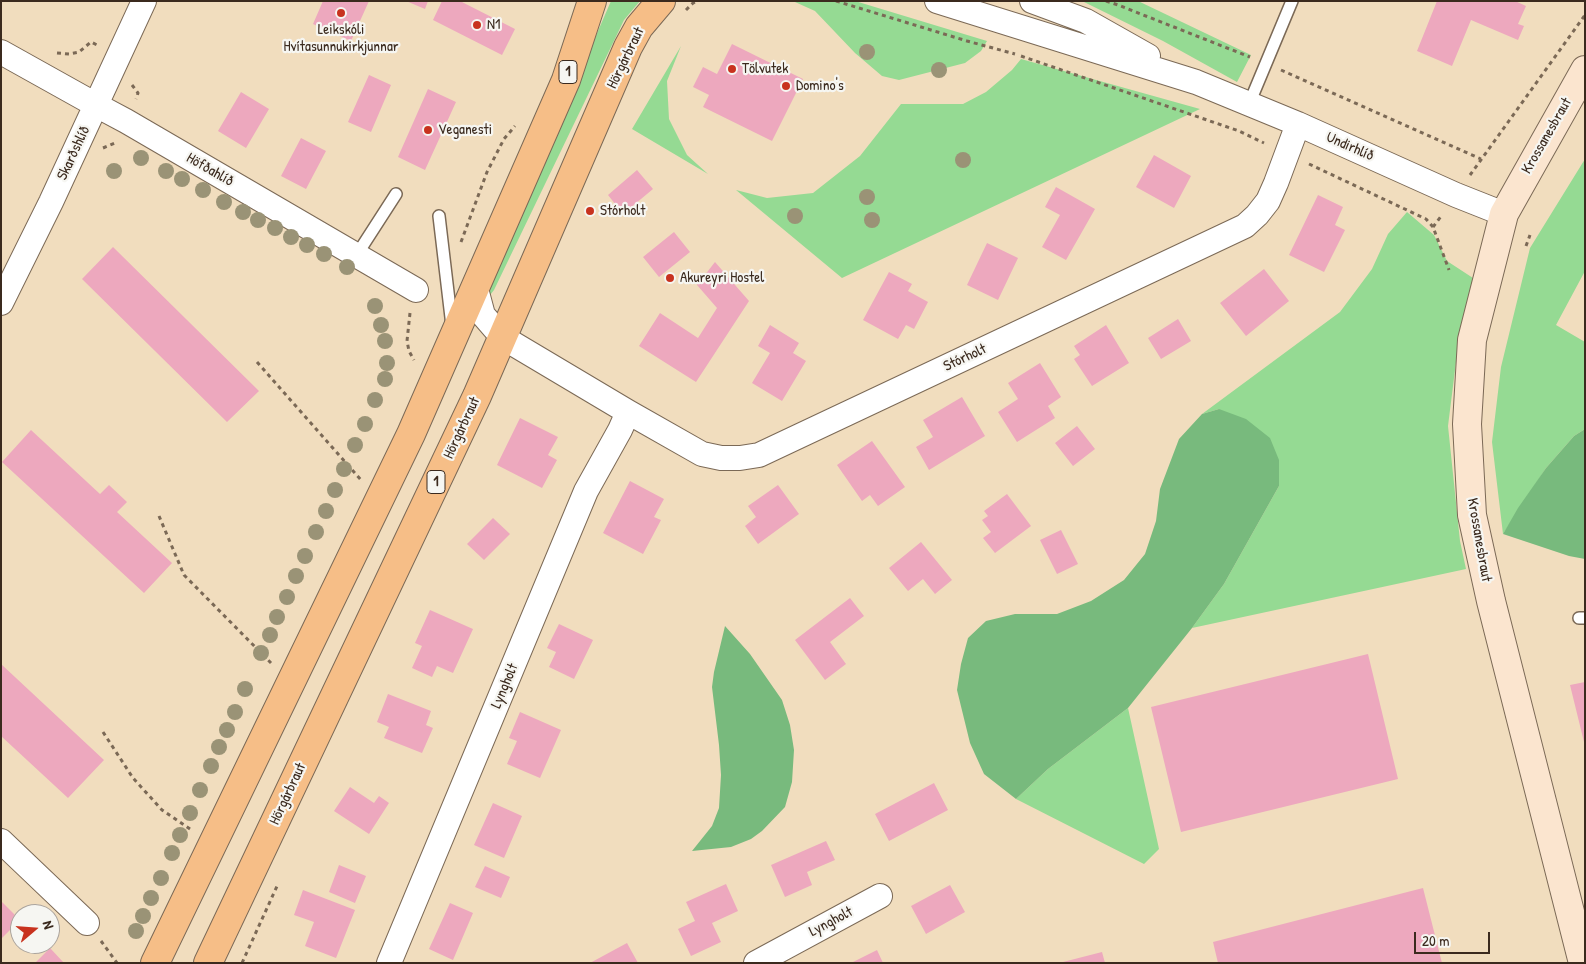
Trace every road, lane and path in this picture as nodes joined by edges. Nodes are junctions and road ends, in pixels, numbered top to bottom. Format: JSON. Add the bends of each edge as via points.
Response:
{"nodes":[{"id":1,"x":144,"y":1,"type":"edge"},
{"id":2,"x":592,"y":1,"type":"edge"},
{"id":3,"x":661,"y":1,"type":"edge"},
{"id":4,"x":836,"y":1,"type":"edge"},
{"id":5,"x":937,"y":1,"type":"edge"},
{"id":6,"x":1031,"y":1,"type":"edge"},
{"id":7,"x":1106,"y":1,"type":"edge"},
{"id":8,"x":1292,"y":1,"type":"edge"},
{"id":9,"x":1585,"y":15,"type":"edge"},
{"id":10,"x":1023,"y":27,"type":"junction"},
{"id":11,"x":1,"y":52,"type":"edge"},
{"id":12,"x":55,"y":53,"type":"dead end"},
{"id":13,"x":119,"y":55,"type":"junction"},
{"id":14,"x":1266,"y":63,"type":"junction"},
{"id":15,"x":1585,"y":70,"type":"edge"},
{"id":16,"x":1196,"y":82,"type":"junction"},
{"id":17,"x":1249,"y":104,"type":"junction"},
{"id":18,"x":96,"y":105,"type":"junction"},
{"id":19,"x":1298,"y":124,"type":"junction"},
{"id":20,"x":1286,"y":154,"type":"junction"},
{"id":21,"x":1481,"y":159,"type":"junction"},
{"id":22,"x":1468,"y":178,"type":"dead end"},
{"id":23,"x":396,"y":194,"type":"dead end"},
{"id":24,"x":1504,"y":214,"type":"junction"},
{"id":25,"x":439,"y":216,"type":"dead end"},
{"id":26,"x":356,"y":256,"type":"junction"},
{"id":27,"x":1449,"y":270,"type":"dead end"},
{"id":28,"x":475,"y":285,"type":"junction"},
{"id":29,"x":416,"y":290,"type":"dead end"},
{"id":30,"x":1,"y":303,"type":"edge"},
{"id":31,"x":453,"y":336,"type":"junction"},
{"id":32,"x":502,"y":338,"type":"junction"},
{"id":33,"x":257,"y":362,"type":"dead end"},
{"id":34,"x":628,"y":412,"type":"junction"},
{"id":35,"x":365,"y":484,"type":"dead end"},
{"id":36,"x":159,"y":516,"type":"dead end"},
{"id":37,"x":274,"y":666,"type":"dead end"},
{"id":38,"x":103,"y":732,"type":"dead end"},
{"id":39,"x":194,"y":831,"type":"dead end"},
{"id":40,"x":1,"y":841,"type":"edge"},
{"id":41,"x":880,"y":896,"type":"dead end"},
{"id":42,"x":87,"y":923,"type":"dead end"},
{"id":43,"x":155,"y":963,"type":"edge"},
{"id":44,"x":208,"y":963,"type":"edge"},
{"id":45,"x":389,"y":963,"type":"edge"},
{"id":46,"x":756,"y":963,"type":"edge"},
{"id":47,"x":1583,"y":963,"type":"edge"}],
"edges":[{"from":1,"to":13,"type":"street","name":"Skarðshlíð"},
{"from":2,"to":28,"type":"highway","number":"1","via":[[566,80]]},
{"from":3,"to":32,"type":"highway","name":"Hörgárbraut","number":"1","via":[[639,27],[628,47]]},
{"from":4,"to":20,"type":"path","via":[[1016,54],[1239,131]]},
{"from":5,"to":10,"type":"street","name":"Undirhlíð"},
{"from":6,"to":10,"type":"street"},
{"from":6,"to":16,"type":"street","name":"Undirhlíð","via":[[1086,22]]},
{"from":7,"to":14,"type":"path"},
{"from":8,"to":14,"type":"lane"},
{"from":9,"to":21,"type":"path"},
{"from":10,"to":16,"type":"street","name":"Undirhlíð"},
{"from":11,"to":18,"type":"street","name":"Höfðahlíð"},
{"from":12,"to":13,"type":"path","via":[[79,52],[91,42]]},
{"from":13,"to":18,"type":"street","name":"Skarðshlíð"},
{"from":14,"to":17,"type":"lane"},
{"from":14,"to":21,"type":"path"},
{"from":15,"to":24,"type":"street","name":"Krossanesbraut"},
{"from":16,"to":17,"type":"street","name":"Undirhlíð"},
{"from":17,"to":19,"type":"street","name":"Undirhlíð"},
{"from":18,"to":26,"type":"street","name":"Höfðahlíð"},
{"from":18,"to":30,"type":"street","name":"Skarðshlíð"},
{"from":19,"to":20,"type":"street","name":"Stórholt"},
{"from":19,"to":24,"type":"street","name":"Undirhlíð"},
{"from":20,"to":27,"type":"path","via":[[1426,219],[1433,227]]},
{"from":20,"to":34,"type":"street","name":"Stórholt","via":[[1268,201],[1245,226],[759,454],[740,458],[702,454]]},
{"from":21,"to":22,"type":"path"},
{"from":23,"to":26,"type":"lane"},
{"from":24,"to":47,"type":"street","name":"Krossanesbraut","via":[[1472,340],[1467,424],[1472,515]]},
{"from":25,"to":31,"type":"lane"},
{"from":26,"to":29,"type":"street","name":"Höfðahlíð"},
{"from":28,"to":31,"type":"highway","number":"1"},
{"from":28,"to":32,"type":"street","name":"Stórholt","via":[[483,315]]},
{"from":31,"to":43,"type":"highway","number":"1","via":[[411,434]]},
{"from":32,"to":34,"type":"street","name":"Stórholt"},
{"from":32,"to":44,"type":"highway","name":"Hörgárbraut","number":"1","via":[[462,429]]},
{"from":33,"to":35,"type":"path"},
{"from":34,"to":45,"type":"street","name":"Lyngholt","via":[[586,491]]},
{"from":36,"to":37,"type":"path","via":[[184,575]]},
{"from":38,"to":39,"type":"path","via":[[144,791],[162,810]]},
{"from":40,"to":42,"type":"street"},
{"from":41,"to":46,"type":"street","name":"Lyngholt"}]}
